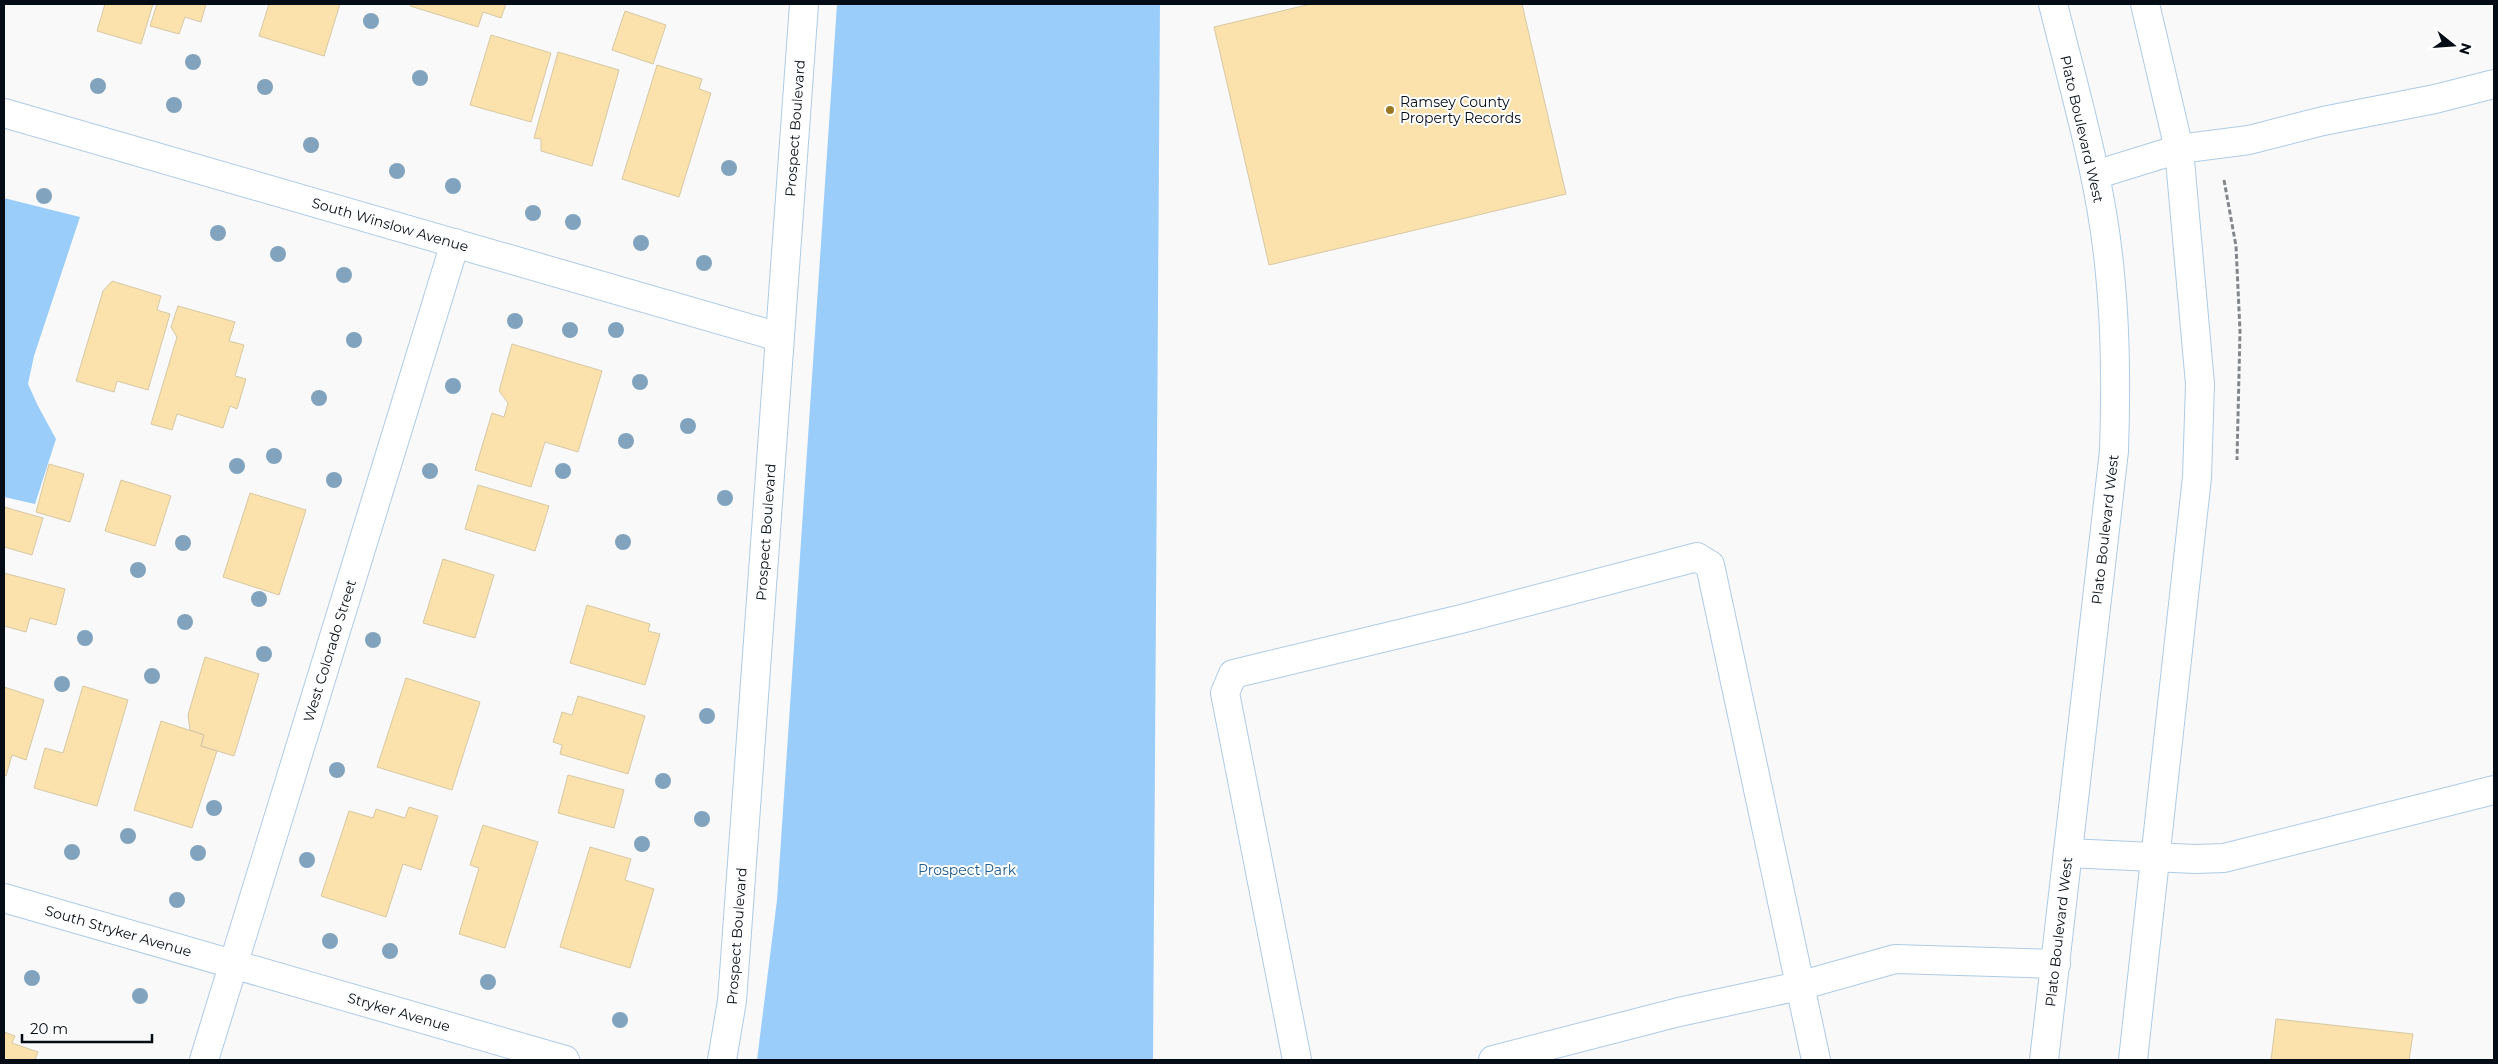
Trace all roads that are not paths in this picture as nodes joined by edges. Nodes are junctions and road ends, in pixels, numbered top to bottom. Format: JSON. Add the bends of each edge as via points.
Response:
{"nodes":[{"id":1,"x":804,"y":4,"type":"edge"},
{"id":2,"x":2053,"y":4,"type":"edge"},
{"id":3,"x":2145,"y":4,"type":"edge"},
{"id":4,"x":2494,"y":84,"type":"edge"},
{"id":5,"x":4,"y":113,"type":"edge"},
{"id":6,"x":2179,"y":149,"type":"junction"},
{"id":7,"x":2095,"y":175,"type":"junction"},
{"id":8,"x":455,"y":243,"type":"junction"},
{"id":9,"x":779,"y":337,"type":"junction"},
{"id":10,"x":2488,"y":791,"type":"edge"},
{"id":11,"x":2068,"y":853,"type":"junction"},
{"id":12,"x":2154,"y":858,"type":"junction"},
{"id":13,"x":4,"y":898,"type":"edge"},
{"id":14,"x":2056,"y":964,"type":"junction"},
{"id":15,"x":232,"y":965,"type":"junction"},
{"id":16,"x":1799,"y":986,"type":"junction"},
{"id":17,"x":204,"y":1060,"type":"edge"},
{"id":18,"x":565,"y":1060,"type":"edge"},
{"id":19,"x":722,"y":1060,"type":"edge"},
{"id":20,"x":1297,"y":1060,"type":"edge"},
{"id":21,"x":1493,"y":1060,"type":"edge"},
{"id":22,"x":1816,"y":1060,"type":"edge"},
{"id":23,"x":2044,"y":1060,"type":"edge"},
{"id":24,"x":2133,"y":1060,"type":"edge"}],
"edges":[{"from":1,"to":9,"type":"street","name":"Prospect Boulevard"},
{"from":2,"to":7,"type":"street","name":"Plato Boulevard West"},
{"from":3,"to":6,"type":"street"},
{"from":4,"to":6,"type":"street","via":[[2249,140]]},
{"from":5,"to":8,"type":"street","name":"South Winslow Avenue"},
{"from":6,"to":7,"type":"street"},
{"from":6,"to":12,"type":"street","via":[[2200,384],[2197,477]]},
{"from":7,"to":11,"type":"street","name":"Plato Boulevard West","via":[[2110,272],[2116,366],[2114,451]]},
{"from":8,"to":9,"type":"street","name":"South Winslow Avenue"},
{"from":8,"to":15,"type":"street","name":"West Colorado Street"},
{"from":9,"to":19,"type":"street","name":"Prospect Boulevard","via":[[732,1001]]},
{"from":10,"to":12,"type":"street","via":[[2224,858]]},
{"from":11,"to":12,"type":"street"},
{"from":11,"to":14,"type":"street","name":"Plato Boulevard West"},
{"from":12,"to":24,"type":"street"},
{"from":13,"to":15,"type":"street","name":"South Stryker Avenue"},
{"from":14,"to":16,"type":"street","via":[[1895,959]]},
{"from":14,"to":23,"type":"street","name":"Plato Boulevard West"},
{"from":15,"to":17,"type":"street","name":"West Colorado Street"},
{"from":15,"to":18,"type":"street","name":"Stryker Avenue"},
{"from":16,"to":20,"type":"street","via":[[1710,565],[1697,557],[1233,674],[1224,693]]},
{"from":16,"to":21,"type":"street","via":[[1679,1012]]},
{"from":16,"to":22,"type":"street"}]}
